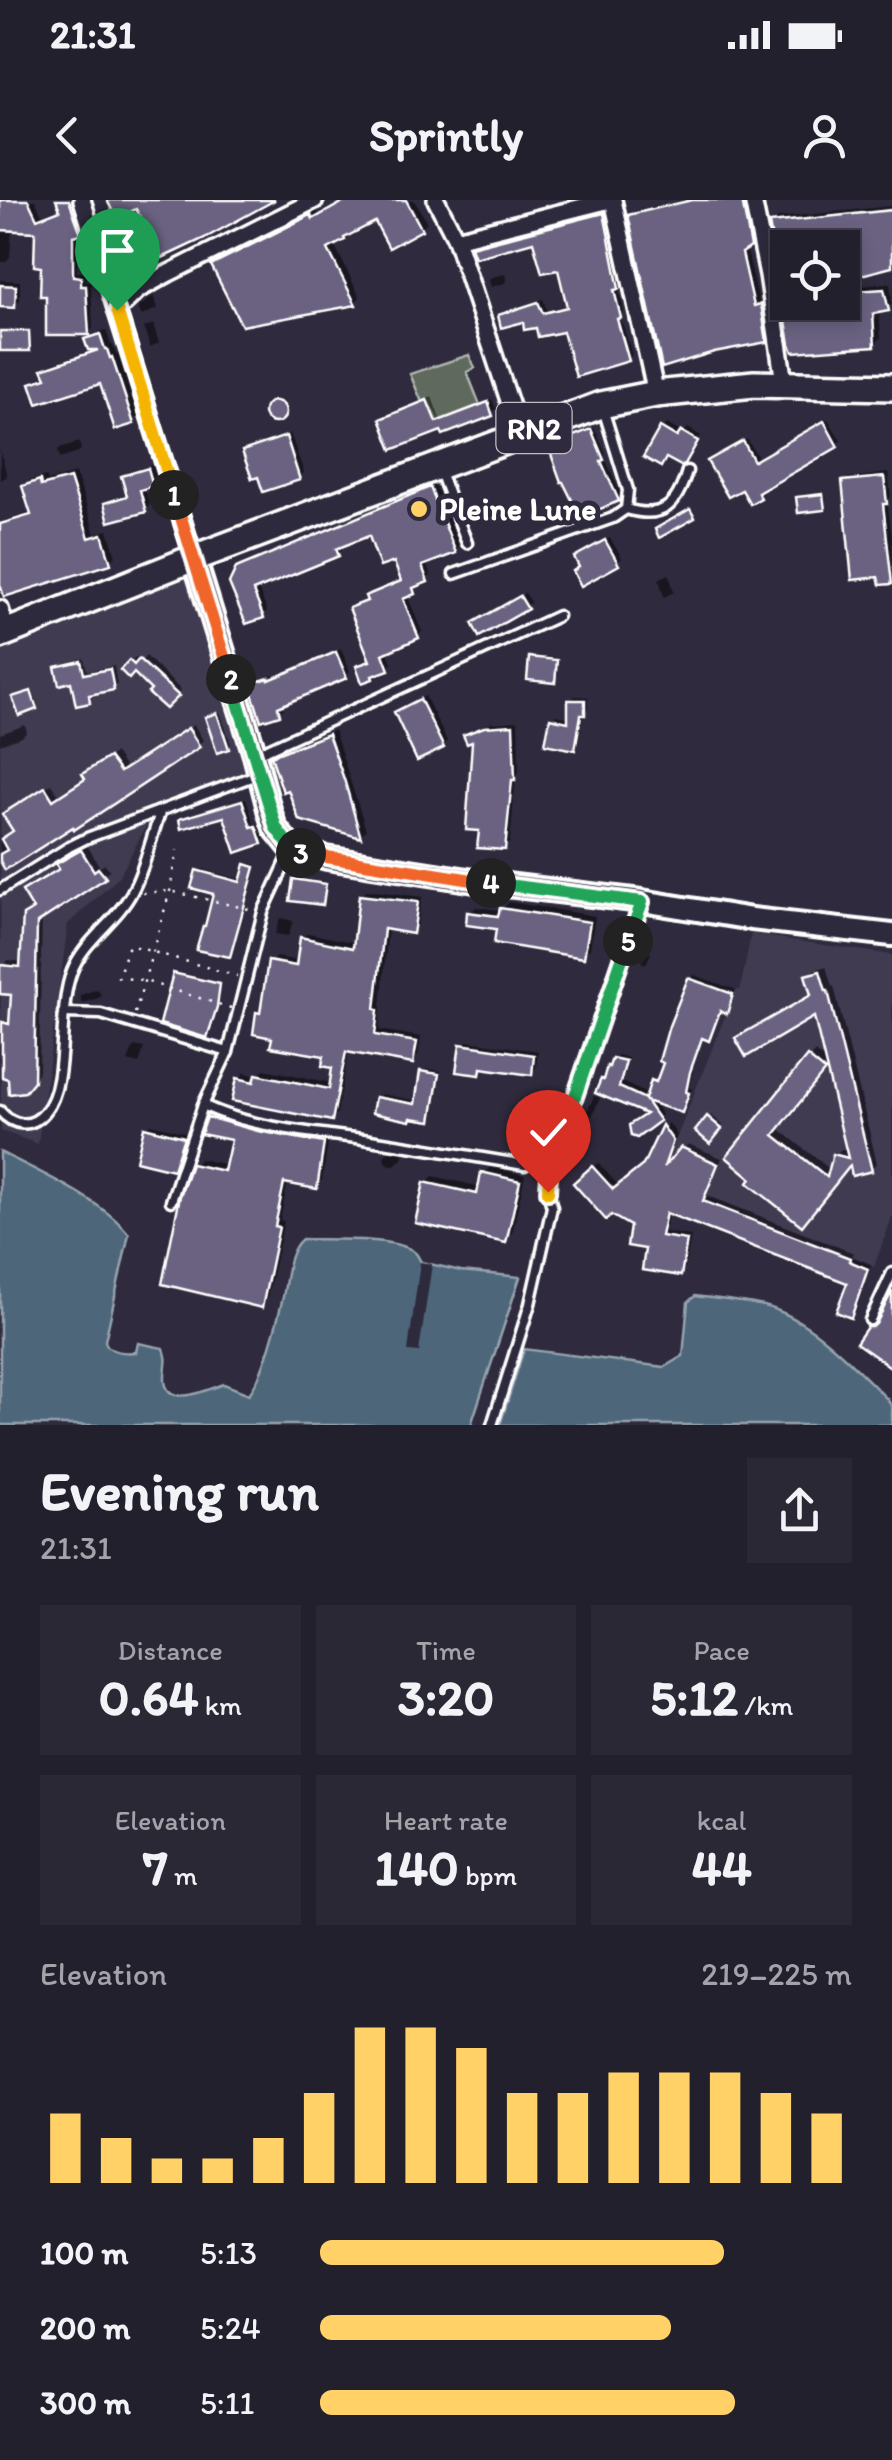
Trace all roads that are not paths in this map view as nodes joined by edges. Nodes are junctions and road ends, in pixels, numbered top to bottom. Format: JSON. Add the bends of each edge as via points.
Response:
{"nodes":[{"id":1,"x":82,"y":200,"type":"edge"},
{"id":2,"x":315,"y":200,"type":"edge"},
{"id":3,"x":436,"y":200,"type":"edge"},
{"id":4,"x":534,"y":200,"type":"edge"},
{"id":5,"x":612,"y":200,"type":"edge"},
{"id":6,"x":753,"y":200,"type":"edge"},
{"id":7,"x":538,"y":217,"type":"junction"},
{"id":8,"x":456,"y":239,"type":"junction"},
{"id":9,"x":117,"y":310,"type":"junction"},
{"id":10,"x":784,"y":383,"type":"junction"},
{"id":11,"x":892,"y":387,"type":"edge"},
{"id":12,"x":656,"y":394,"type":"junction"},
{"id":13,"x":601,"y":405,"type":"junction"},
{"id":14,"x":520,"y":434,"type":"junction"},
{"id":15,"x":438,"y":465,"type":"junction"},
{"id":16,"x":687,"y":471,"type":"dead end"},
{"id":17,"x":626,"y":509,"type":"junction"},
{"id":18,"x":468,"y":543,"type":"dead end"},
{"id":19,"x":194,"y":558,"type":"junction"},
{"id":20,"x":454,"y":574,"type":"dead end"},
{"id":21,"x":558,"y":616,"type":"dead end"},
{"id":22,"x":2,"y":625,"type":"edge"},
{"id":23,"x":257,"y":765,"type":"junction"},
{"id":24,"x":160,"y":813,"type":"junction"},
{"id":25,"x":292,"y":849,"type":"junction"},
{"id":26,"x":0,"y":890,"type":"edge"},
{"id":27,"x":642,"y":902,"type":"junction"},
{"id":28,"x":892,"y":935,"type":"edge"},
{"id":29,"x":63,"y":1013,"type":"junction"},
{"id":30,"x":228,"y":1052,"type":"junction"},
{"id":31,"x":203,"y":1106,"type":"junction"},
{"id":32,"x":0,"y":1110,"type":"edge"},
{"id":33,"x":524,"y":1165,"type":"dead end"},
{"id":34,"x":170,"y":1201,"type":"dead end"},
{"id":35,"x":892,"y":1274,"type":"edge"},
{"id":36,"x":870,"y":1320,"type":"dead end"},
{"id":37,"x":492,"y":1425,"type":"edge"}],
"edges":[{"from":1,"to":9,"type":"street"},
{"from":2,"to":9,"type":"street","via":[[168,273]]},
{"from":3,"to":8,"type":"street"},
{"from":4,"to":7,"type":"street"},
{"from":5,"to":7,"type":"street"},
{"from":5,"to":12,"type":"street"},
{"from":6,"to":10,"type":"street"},
{"from":7,"to":8,"type":"street"},
{"from":8,"to":14,"type":"street"},
{"from":9,"to":19,"type":"street"},
{"from":10,"to":11,"type":"main road","number":"RN2"},
{"from":10,"to":12,"type":"main road","number":"RN2"},
{"from":12,"to":13,"type":"main road","number":"RN2"},
{"from":13,"to":14,"type":"main road","number":"RN2"},
{"from":13,"to":17,"type":"lane","via":[[628,490]]},
{"from":14,"to":15,"type":"main road","number":"RN2"},
{"from":15,"to":18,"type":"lane"},
{"from":15,"to":19,"type":"main road","number":"RN2"},
{"from":16,"to":17,"type":"lane","via":[[682,489],[657,513]]},
{"from":17,"to":20,"type":"lane"},
{"from":19,"to":22,"type":"main road","number":"RN2"},
{"from":19,"to":23,"type":"street"},
{"from":21,"to":23,"type":"lane"},
{"from":23,"to":24,"type":"lane"},
{"from":23,"to":25,"type":"street","via":[[276,828]]},
{"from":24,"to":26,"type":"lane","via":[[78,842]]},
{"from":24,"to":29,"type":"lane","via":[[132,894],[72,970]]},
{"from":25,"to":27,"type":"street"},
{"from":25,"to":30,"type":"lane","via":[[262,912]]},
{"from":27,"to":28,"type":"street"},
{"from":27,"to":37,"type":"lane","via":[[549,1174],[552,1207],[530,1304]]},
{"from":29,"to":30,"type":"lane","via":[[101,1014]]},
{"from":29,"to":32,"type":"lane","via":[[52,1102],[27,1123],[17,1124]]},
{"from":30,"to":31,"type":"lane"},
{"from":31,"to":33,"type":"lane","via":[[296,1130]]},
{"from":31,"to":34,"type":"lane"},
{"from":35,"to":36,"type":"lane"}]}
